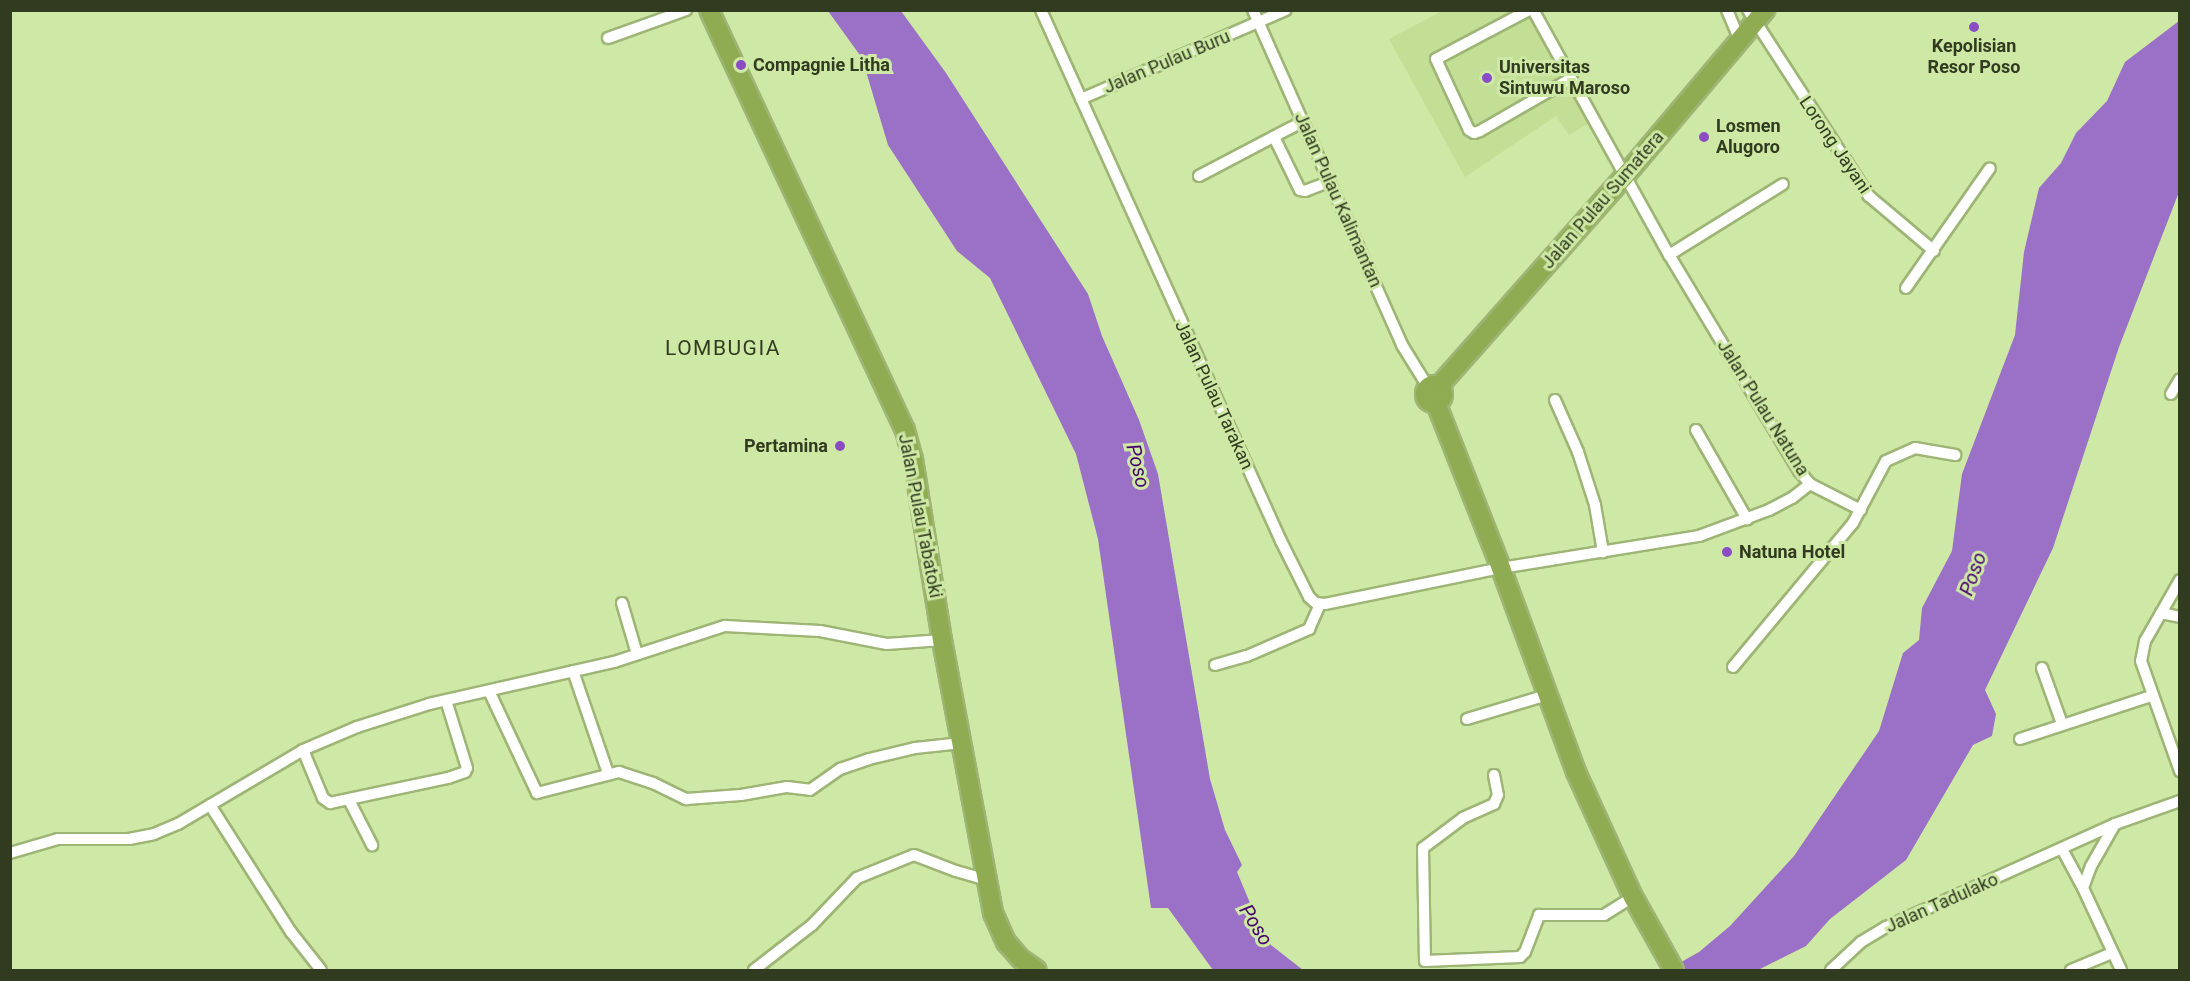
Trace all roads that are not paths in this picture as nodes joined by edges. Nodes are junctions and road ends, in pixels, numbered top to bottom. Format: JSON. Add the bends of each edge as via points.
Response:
{"nodes":[{"id":1,"x":686,"y":10,"type":"edge"},
{"id":2,"x":709,"y":10,"type":"edge"},
{"id":3,"x":1041,"y":10,"type":"edge"},
{"id":4,"x":1253,"y":10,"type":"edge"},
{"id":5,"x":1286,"y":10,"type":"edge"},
{"id":6,"x":1531,"y":10,"type":"edge"},
{"id":7,"x":1727,"y":10,"type":"edge"},
{"id":8,"x":1756,"y":15,"type":"edge"},
{"id":9,"x":1258,"y":23,"type":"junction"},
{"id":10,"x":608,"y":38,"type":"dead end"},
{"id":11,"x":1740,"y":41,"type":"junction"},
{"id":12,"x":1570,"y":79,"type":"junction"},
{"id":13,"x":1081,"y":99,"type":"junction"},
{"id":14,"x":1302,"y":122,"type":"junction"},
{"id":15,"x":1274,"y":137,"type":"junction"},
{"id":16,"x":1990,"y":168,"type":"dead end"},
{"id":17,"x":1199,"y":176,"type":"dead end"},
{"id":18,"x":1624,"y":177,"type":"junction"},
{"id":19,"x":1329,"y":182,"type":"junction"},
{"id":20,"x":1783,"y":184,"type":"dead end"},
{"id":21,"x":1934,"y":251,"type":"junction"},
{"id":22,"x":1669,"y":255,"type":"junction"},
{"id":23,"x":1906,"y":288,"type":"dead end"},
{"id":24,"x":2180,"y":379,"type":"edge"},
{"id":25,"x":1434,"y":392,"type":"junction"},
{"id":26,"x":2171,"y":394,"type":"dead end"},
{"id":27,"x":1555,"y":400,"type":"dead end"},
{"id":28,"x":1696,"y":430,"type":"dead end"},
{"id":29,"x":1955,"y":455,"type":"dead end"},
{"id":30,"x":1810,"y":484,"type":"junction"},
{"id":31,"x":1861,"y":510,"type":"junction"},
{"id":32,"x":1747,"y":519,"type":"junction"},
{"id":33,"x":1603,"y":552,"type":"junction"},
{"id":34,"x":1501,"y":568,"type":"junction"},
{"id":35,"x":2180,"y":580,"type":"edge"},
{"id":36,"x":622,"y":603,"type":"dead end"},
{"id":37,"x":1320,"y":604,"type":"junction"},
{"id":38,"x":2161,"y":613,"type":"junction"},
{"id":39,"x":2180,"y":617,"type":"edge"},
{"id":40,"x":942,"y":640,"type":"junction"},
{"id":41,"x":637,"y":654,"type":"junction"},
{"id":42,"x":1215,"y":665,"type":"dead end"},
{"id":43,"x":1733,"y":667,"type":"dead end"},
{"id":44,"x":2043,"y":668,"type":"dead end"},
{"id":45,"x":573,"y":671,"type":"junction"},
{"id":46,"x":489,"y":691,"type":"junction"},
{"id":47,"x":1547,"y":695,"type":"junction"},
{"id":48,"x":2151,"y":696,"type":"junction"},
{"id":49,"x":446,"y":700,"type":"junction"},
{"id":50,"x":1467,"y":719,"type":"dead end"},
{"id":51,"x":2062,"y":724,"type":"junction"},
{"id":52,"x":2020,"y":739,"type":"dead end"},
{"id":53,"x":962,"y":743,"type":"junction"},
{"id":54,"x":303,"y":750,"type":"junction"},
{"id":55,"x":2180,"y":771,"type":"edge"},
{"id":56,"x":608,"y":773,"type":"junction"},
{"id":57,"x":1494,"y":775,"type":"dead end"},
{"id":58,"x":349,"y":800,"type":"junction"},
{"id":59,"x":2180,"y":801,"type":"edge"},
{"id":60,"x":210,"y":805,"type":"junction"},
{"id":61,"x":2115,"y":824,"type":"junction"},
{"id":62,"x":372,"y":845,"type":"dead end"},
{"id":63,"x":2062,"y":849,"type":"junction"},
{"id":64,"x":10,"y":853,"type":"edge"},
{"id":65,"x":987,"y":879,"type":"junction"},
{"id":66,"x":2083,"y":888,"type":"junction"},
{"id":67,"x":1635,"y":902,"type":"junction"},
{"id":68,"x":2112,"y":953,"type":"junction"},
{"id":69,"x":321,"y":970,"type":"edge"},
{"id":70,"x":754,"y":970,"type":"edge"},
{"id":71,"x":1038,"y":970,"type":"edge"},
{"id":72,"x":1674,"y":970,"type":"edge"},
{"id":73,"x":1831,"y":970,"type":"edge"},
{"id":74,"x":2071,"y":970,"type":"edge"},
{"id":75,"x":2121,"y":970,"type":"edge"}],
"edges":[{"from":1,"to":10,"type":"street"},
{"from":2,"to":40,"type":"highway","name":"Jalan Pulau Tabatoki","via":[[905,430]]},
{"from":3,"to":13,"type":"street","name":"Jalan Pulau Tarakan"},
{"from":4,"to":9,"type":"street","name":"Jalan Pulau Kalimantan"},
{"from":5,"to":9,"type":"street","name":"Jalan Pulau Buru"},
{"from":6,"to":12,"type":"street","name":"Jalan Pulau Natuna"},
{"from":6,"to":12,"type":"street","via":[[1436,59],[1469,130],[1480,131]]},
{"from":7,"to":11,"type":"street"},
{"from":8,"to":11,"type":"highway","name":"Jalan Pulau Sumatera"},
{"from":8,"to":21,"type":"street","name":"Lorong Jayani","via":[[1869,196]]},
{"from":9,"to":13,"type":"street","name":"Jalan Pulau Buru"},
{"from":9,"to":14,"type":"street","name":"Jalan Pulau Kalimantan"},
{"from":11,"to":18,"type":"highway","name":"Jalan Pulau Sumatera"},
{"from":12,"to":18,"type":"street","name":"Jalan Pulau Natuna"},
{"from":13,"to":37,"type":"street","name":"Jalan Pulau Tarakan","via":[[1281,541],[1309,597]]},
{"from":14,"to":15,"type":"street"},
{"from":14,"to":19,"type":"street","name":"Jalan Pulau Kalimantan"},
{"from":15,"to":17,"type":"street"},
{"from":15,"to":19,"type":"street","via":[[1300,190]]},
{"from":16,"to":21,"type":"street"},
{"from":18,"to":22,"type":"street","name":"Jalan Pulau Natuna"},
{"from":18,"to":25,"type":"highway","name":"Jalan Pulau Sumatera"},
{"from":19,"to":25,"type":"street","name":"Jalan Pulau Kalimantan","via":[[1402,345]]},
{"from":20,"to":22,"type":"street"},
{"from":21,"to":23,"type":"street"},
{"from":22,"to":30,"type":"street","name":"Jalan Pulau Natuna"},
{"from":24,"to":26,"type":"street"},
{"from":25,"to":34,"type":"highway"},
{"from":27,"to":33,"type":"street","via":[[1596,505]]},
{"from":28,"to":32,"type":"street"},
{"from":29,"to":31,"type":"street","via":[[1915,448],[1889,458],[1879,470]]},
{"from":30,"to":31,"type":"street"},
{"from":30,"to":32,"type":"street","name":"Jalan Pulau Natuna","via":[[1792,498]]},
{"from":31,"to":43,"type":"street"},
{"from":32,"to":33,"type":"street","name":"Jalan Pulau Natuna","via":[[1672,543]]},
{"from":33,"to":34,"type":"street","name":"Jalan Pulau Natuna"},
{"from":34,"to":37,"type":"street"},
{"from":34,"to":47,"type":"highway"},
{"from":35,"to":38,"type":"street"},
{"from":36,"to":41,"type":"street"},
{"from":37,"to":42,"type":"street","via":[[1309,629],[1247,657]]},
{"from":38,"to":39,"type":"street"},
{"from":38,"to":48,"type":"street","via":[[2141,651]]},
{"from":40,"to":41,"type":"street","via":[[887,644],[820,631],[734,625]]},
{"from":40,"to":53,"type":"highway","name":"Jalan Pulau Tabatoki"},
{"from":41,"to":45,"type":"street"},
{"from":44,"to":51,"type":"street"},
{"from":45,"to":46,"type":"street"},
{"from":45,"to":56,"type":"street"},
{"from":46,"to":49,"type":"street"},
{"from":46,"to":56,"type":"street","via":[[536,792]]},
{"from":47,"to":50,"type":"street"},
{"from":47,"to":67,"type":"highway","via":[[1593,813]]},
{"from":48,"to":51,"type":"street"},
{"from":48,"to":55,"type":"street"},
{"from":49,"to":54,"type":"street"},
{"from":49,"to":58,"type":"street","via":[[462,747],[465,772]]},
{"from":51,"to":52,"type":"street"},
{"from":53,"to":56,"type":"street","via":[[915,748],[849,765],[811,789],[780,788],[719,797],[683,798],[629,774]]},
{"from":53,"to":65,"type":"highway","name":"Jalan Pulau Tabatoki"},
{"from":54,"to":58,"type":"street","via":[[324,800]]},
{"from":54,"to":60,"type":"street"},
{"from":57,"to":67,"type":"street","via":[[1498,795],[1494,804],[1463,818],[1423,848],[1424,960],[1520,957],[1539,915],[1604,915]]},
{"from":58,"to":62,"type":"street"},
{"from":59,"to":61,"type":"street"},
{"from":60,"to":64,"type":"street","via":[[154,834],[129,839],[58,839]]},
{"from":60,"to":69,"type":"street","via":[[291,932]]},
{"from":61,"to":63,"type":"street","name":"Jalan Tadulako"},
{"from":61,"to":66,"type":"street"},
{"from":63,"to":66,"type":"street"},
{"from":63,"to":73,"type":"street","name":"Jalan Tadulako","via":[[1880,931]]},
{"from":65,"to":70,"type":"street","via":[[914,855],[857,878],[812,925]]},
{"from":65,"to":71,"type":"highway","name":"Jalan Pulau Tabatoki","via":[[1001,935],[1021,959]]},
{"from":66,"to":68,"type":"street"},
{"from":67,"to":72,"type":"highway"},
{"from":68,"to":74,"type":"street"},
{"from":68,"to":75,"type":"street"}]}
